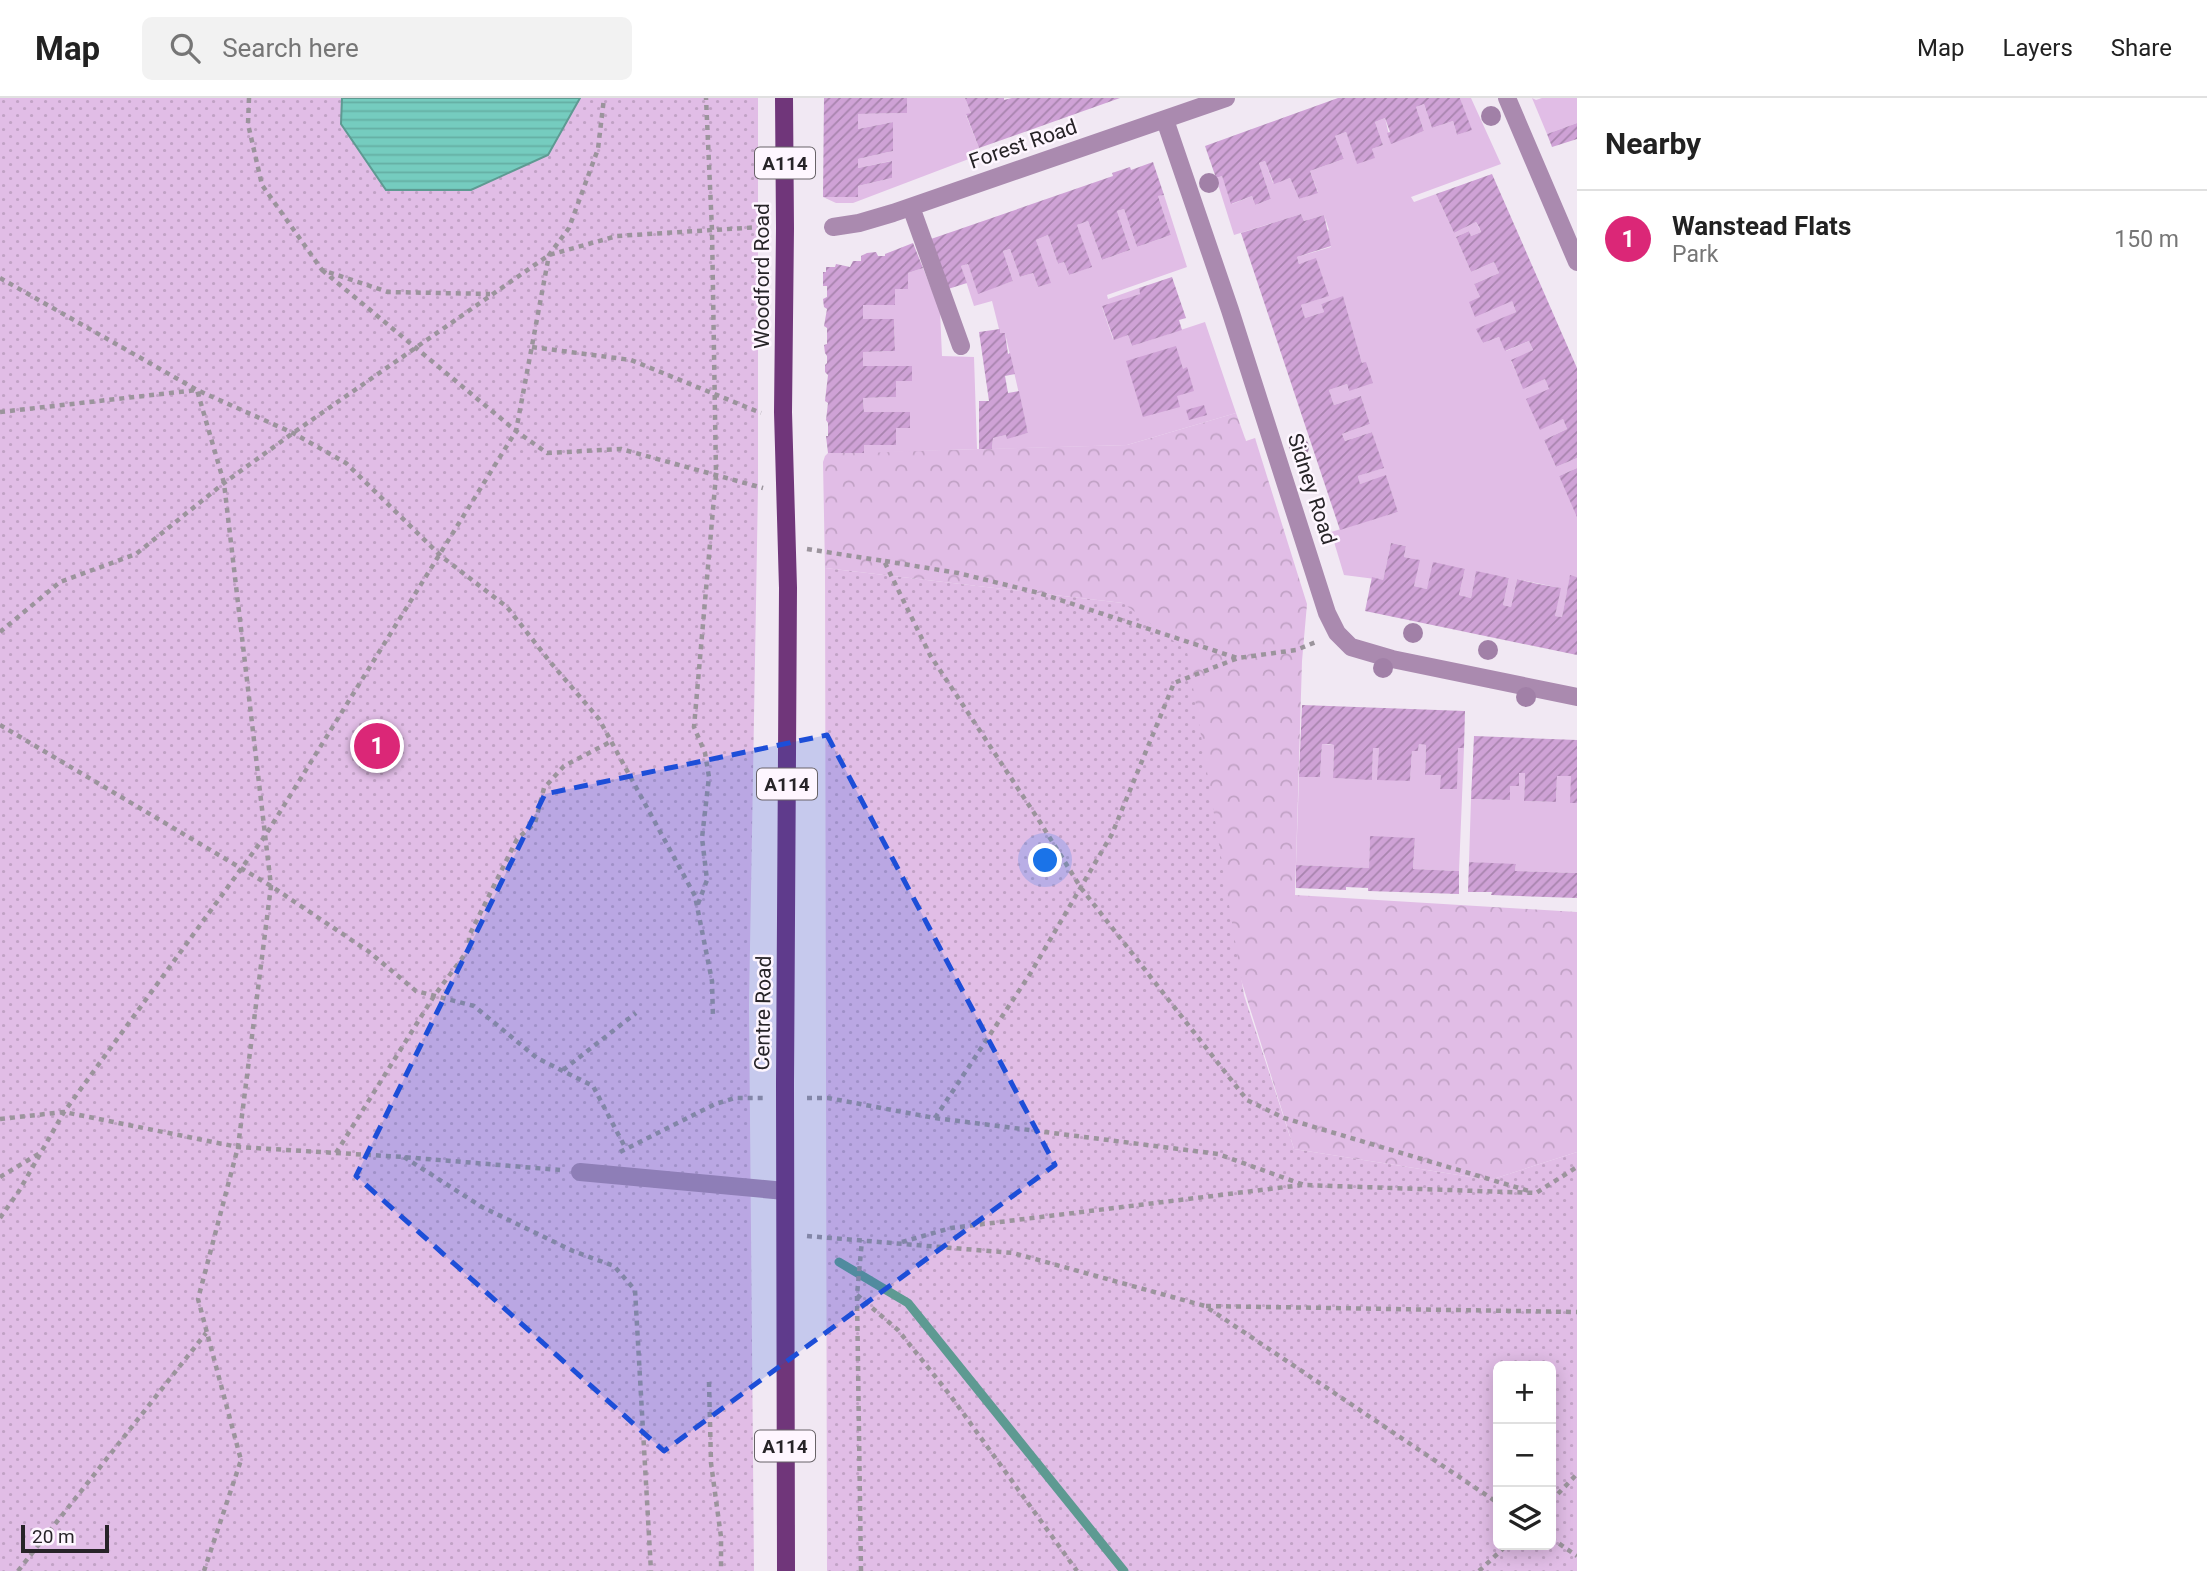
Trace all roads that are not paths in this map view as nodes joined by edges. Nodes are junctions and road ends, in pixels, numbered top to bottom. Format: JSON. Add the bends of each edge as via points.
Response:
{"nodes":[{"id":1,"x":784,"y":98,"type":"edge"},
{"id":2,"x":1226,"y":98,"type":"edge"},
{"id":3,"x":1507,"y":98,"type":"edge"},
{"id":4,"x":1165,"y":120,"type":"junction"},
{"id":5,"x":911,"y":207,"type":"junction"},
{"id":6,"x":833,"y":227,"type":"dead end"},
{"id":7,"x":1577,"y":262,"type":"edge"},
{"id":8,"x":961,"y":346,"type":"dead end"},
{"id":9,"x":784,"y":455,"type":"joint"},
{"id":10,"x":1577,"y":697,"type":"edge"},
{"id":11,"x":580,"y":1172,"type":"road end"},
{"id":12,"x":785,"y":1191,"type":"junction"},
{"id":13,"x":786,"y":1571,"type":"edge"}],
"edges":[{"from":1,"to":9,"type":"main road","name":"Woodford Road","number":"A114"},
{"from":2,"to":4,"type":"street","name":"Forest Road"},
{"from":3,"to":7,"type":"street"},
{"from":4,"to":5,"type":"street","name":"Forest Road"},
{"from":4,"to":10,"type":"street","name":"Sidney Road","via":[[1337,633],[1351,647],[1392,659]]},
{"from":5,"to":6,"type":"street","name":"Forest Road"},
{"from":5,"to":8,"type":"street"},
{"from":9,"to":12,"type":"main road","name":"Centre Road","number":"A114","via":[[788,602]]},
{"from":11,"to":12,"type":"street"},
{"from":12,"to":13,"type":"main road","name":"Centre Road","number":"A114"}]}
